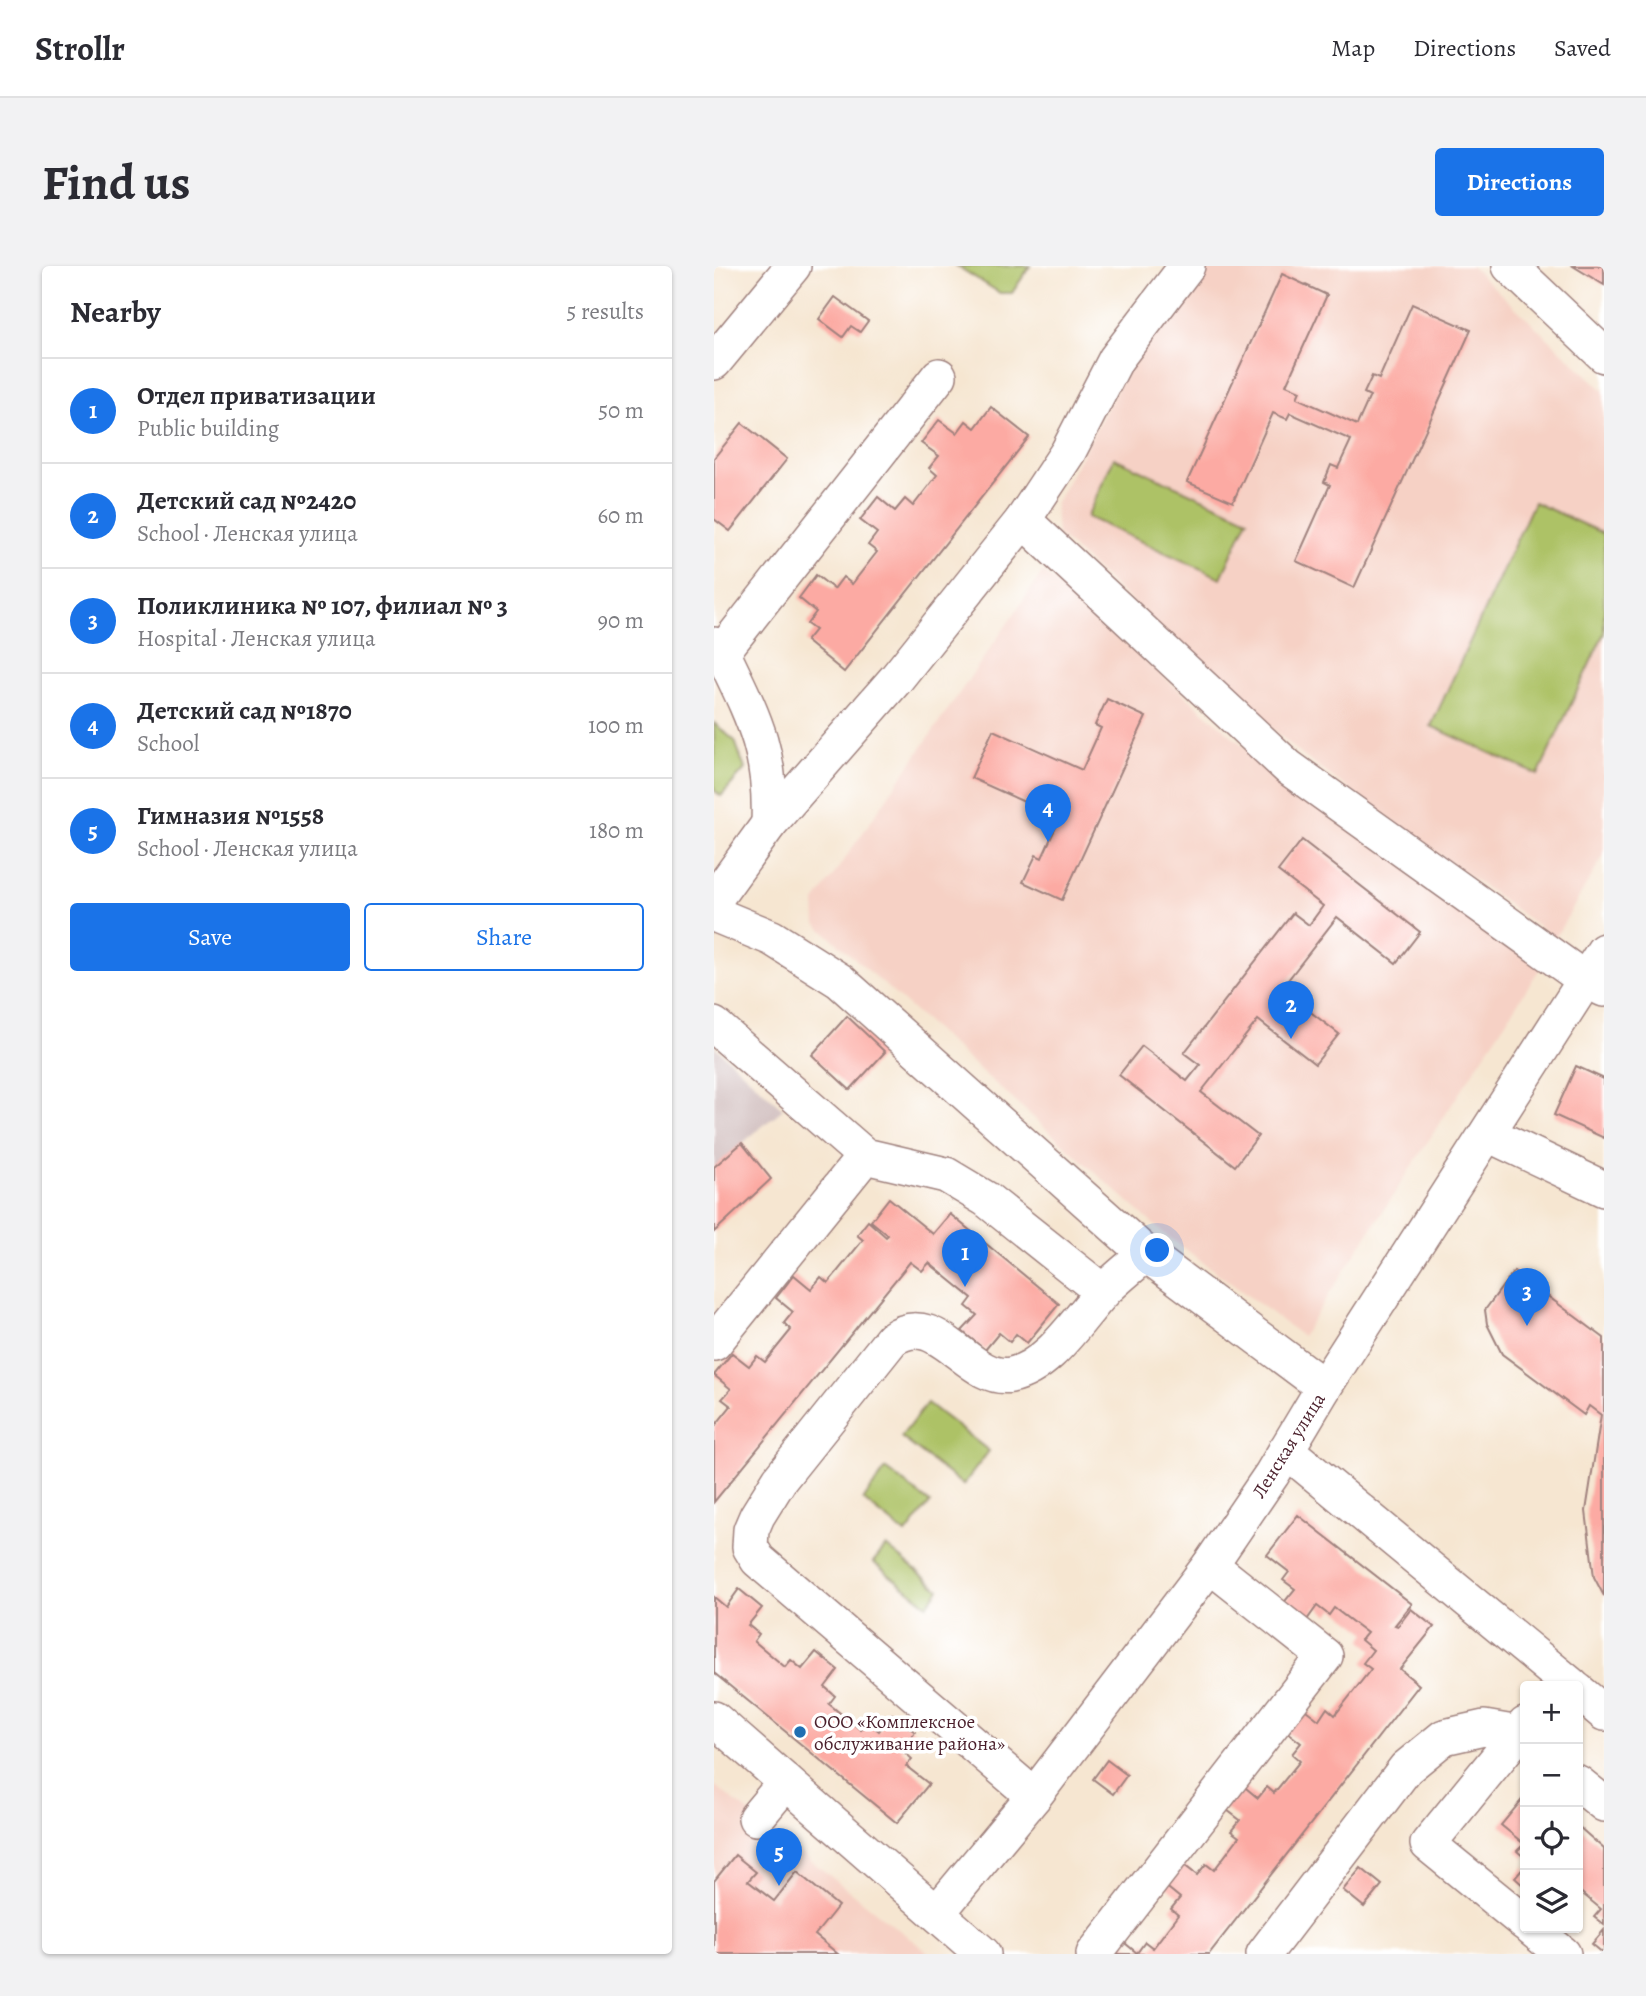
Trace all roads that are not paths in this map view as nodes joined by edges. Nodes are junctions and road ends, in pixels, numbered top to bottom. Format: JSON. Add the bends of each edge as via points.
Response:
{"nodes":[{"id":1,"x":793,"y":266,"type":"edge"},
{"id":2,"x":1187,"y":266,"type":"edge"},
{"id":3,"x":1510,"y":266,"type":"edge"},
{"id":4,"x":1604,"y":355,"type":"edge"},
{"id":5,"x":714,"y":362,"type":"edge"},
{"id":6,"x":939,"y":376,"type":"dead end"},
{"id":7,"x":1023,"y":520,"type":"junction"},
{"id":8,"x":718,"y":649,"type":"edge"},
{"id":9,"x":769,"y":824,"type":"junction"},
{"id":10,"x":714,"y":900,"type":"edge"},
{"id":11,"x":714,"y":914,"type":"edge"},
{"id":12,"x":1604,"y":951,"type":"edge"},
{"id":13,"x":1595,"y":985,"type":"edge"},
{"id":14,"x":714,"y":1025,"type":"edge"},
{"id":15,"x":1488,"y":1134,"type":"junction"},
{"id":16,"x":865,"y":1156,"type":"junction"},
{"id":17,"x":1604,"y":1189,"type":"edge"},
{"id":18,"x":1146,"y":1254,"type":"junction"},
{"id":19,"x":1103,"y":1292,"type":"junction"},
{"id":20,"x":714,"y":1343,"type":"edge"},
{"id":21,"x":1324,"y":1387,"type":"junction"},
{"id":22,"x":1286,"y":1450,"type":"junction"},
{"id":23,"x":1199,"y":1569,"type":"junction"},
{"id":24,"x":1561,"y":1681,"type":"edge"},
{"id":25,"x":1583,"y":1698,"type":"edge"},
{"id":26,"x":1604,"y":1713,"type":"edge"},
{"id":27,"x":714,"y":1719,"type":"edge"},
{"id":28,"x":1520,"y":1733,"type":"edge"},
{"id":29,"x":1520,"y":1737,"type":"edge"},
{"id":30,"x":786,"y":1782,"type":"junction"},
{"id":31,"x":1583,"y":1787,"type":"edge"},
{"id":32,"x":1034,"y":1796,"type":"junction"},
{"id":33,"x":1604,"y":1804,"type":"edge"},
{"id":34,"x":756,"y":1818,"type":"dead end"},
{"id":35,"x":937,"y":1913,"type":"junction"},
{"id":36,"x":1520,"y":1919,"type":"edge"},
{"id":37,"x":1537,"y":1933,"type":"edge"},
{"id":38,"x":969,"y":1949,"type":"edge"},
{"id":39,"x":1094,"y":1954,"type":"edge"},
{"id":40,"x":1264,"y":1954,"type":"edge"},
{"id":41,"x":1563,"y":1954,"type":"edge"}],
"edges":[{"from":1,"to":5,"type":"street"},
{"from":2,"to":7,"type":"street","via":[[1116,359],[1068,452]]},
{"from":3,"to":4,"type":"street"},
{"from":6,"to":8,"type":"street"},
{"from":7,"to":9,"type":"street","via":[[896,679]]},
{"from":7,"to":13,"type":"street","via":[[1288,767]]},
{"from":8,"to":9,"type":"street","via":[[758,727],[771,786]]},
{"from":9,"to":10,"type":"street"},
{"from":11,"to":18,"type":"street","via":[[772,938],[840,981]]},
{"from":12,"to":13,"type":"street","name":"Ленская улица"},
{"from":13,"to":15,"type":"street","name":"Ленская улица"},
{"from":14,"to":16,"type":"street"},
{"from":15,"to":17,"type":"street"},
{"from":15,"to":21,"type":"street","name":"Ленская улица"},
{"from":16,"to":19,"type":"street","via":[[946,1175],[986,1199]]},
{"from":16,"to":20,"type":"street"},
{"from":18,"to":19,"type":"street"},
{"from":18,"to":21,"type":"street"},
{"from":19,"to":32,"type":"street","via":[[1048,1353],[1012,1375],[994,1375],[919,1330],[898,1335],[780,1479],[751,1530],[750,1547],[758,1560]]},
{"from":21,"to":22,"type":"street","name":"Ленская улица"},
{"from":22,"to":23,"type":"street","name":"Ленская улица"},
{"from":22,"to":24,"type":"street"},
{"from":23,"to":32,"type":"street","name":"Ленская улица"},
{"from":23,"to":39,"type":"street","via":[[1325,1656]]},
{"from":25,"to":26,"type":"street"},
{"from":27,"to":30,"type":"street"},
{"from":28,"to":40,"type":"street","via":[[1484,1727],[1444,1737],[1406,1768]]},
{"from":29,"to":36,"type":"street","via":[[1428,1844]]},
{"from":30,"to":34,"type":"street"},
{"from":30,"to":35,"type":"street"},
{"from":31,"to":33,"type":"street"},
{"from":32,"to":35,"type":"street","name":"Ленская улица"},
{"from":35,"to":38,"type":"street"},
{"from":37,"to":41,"type":"street"}]}
